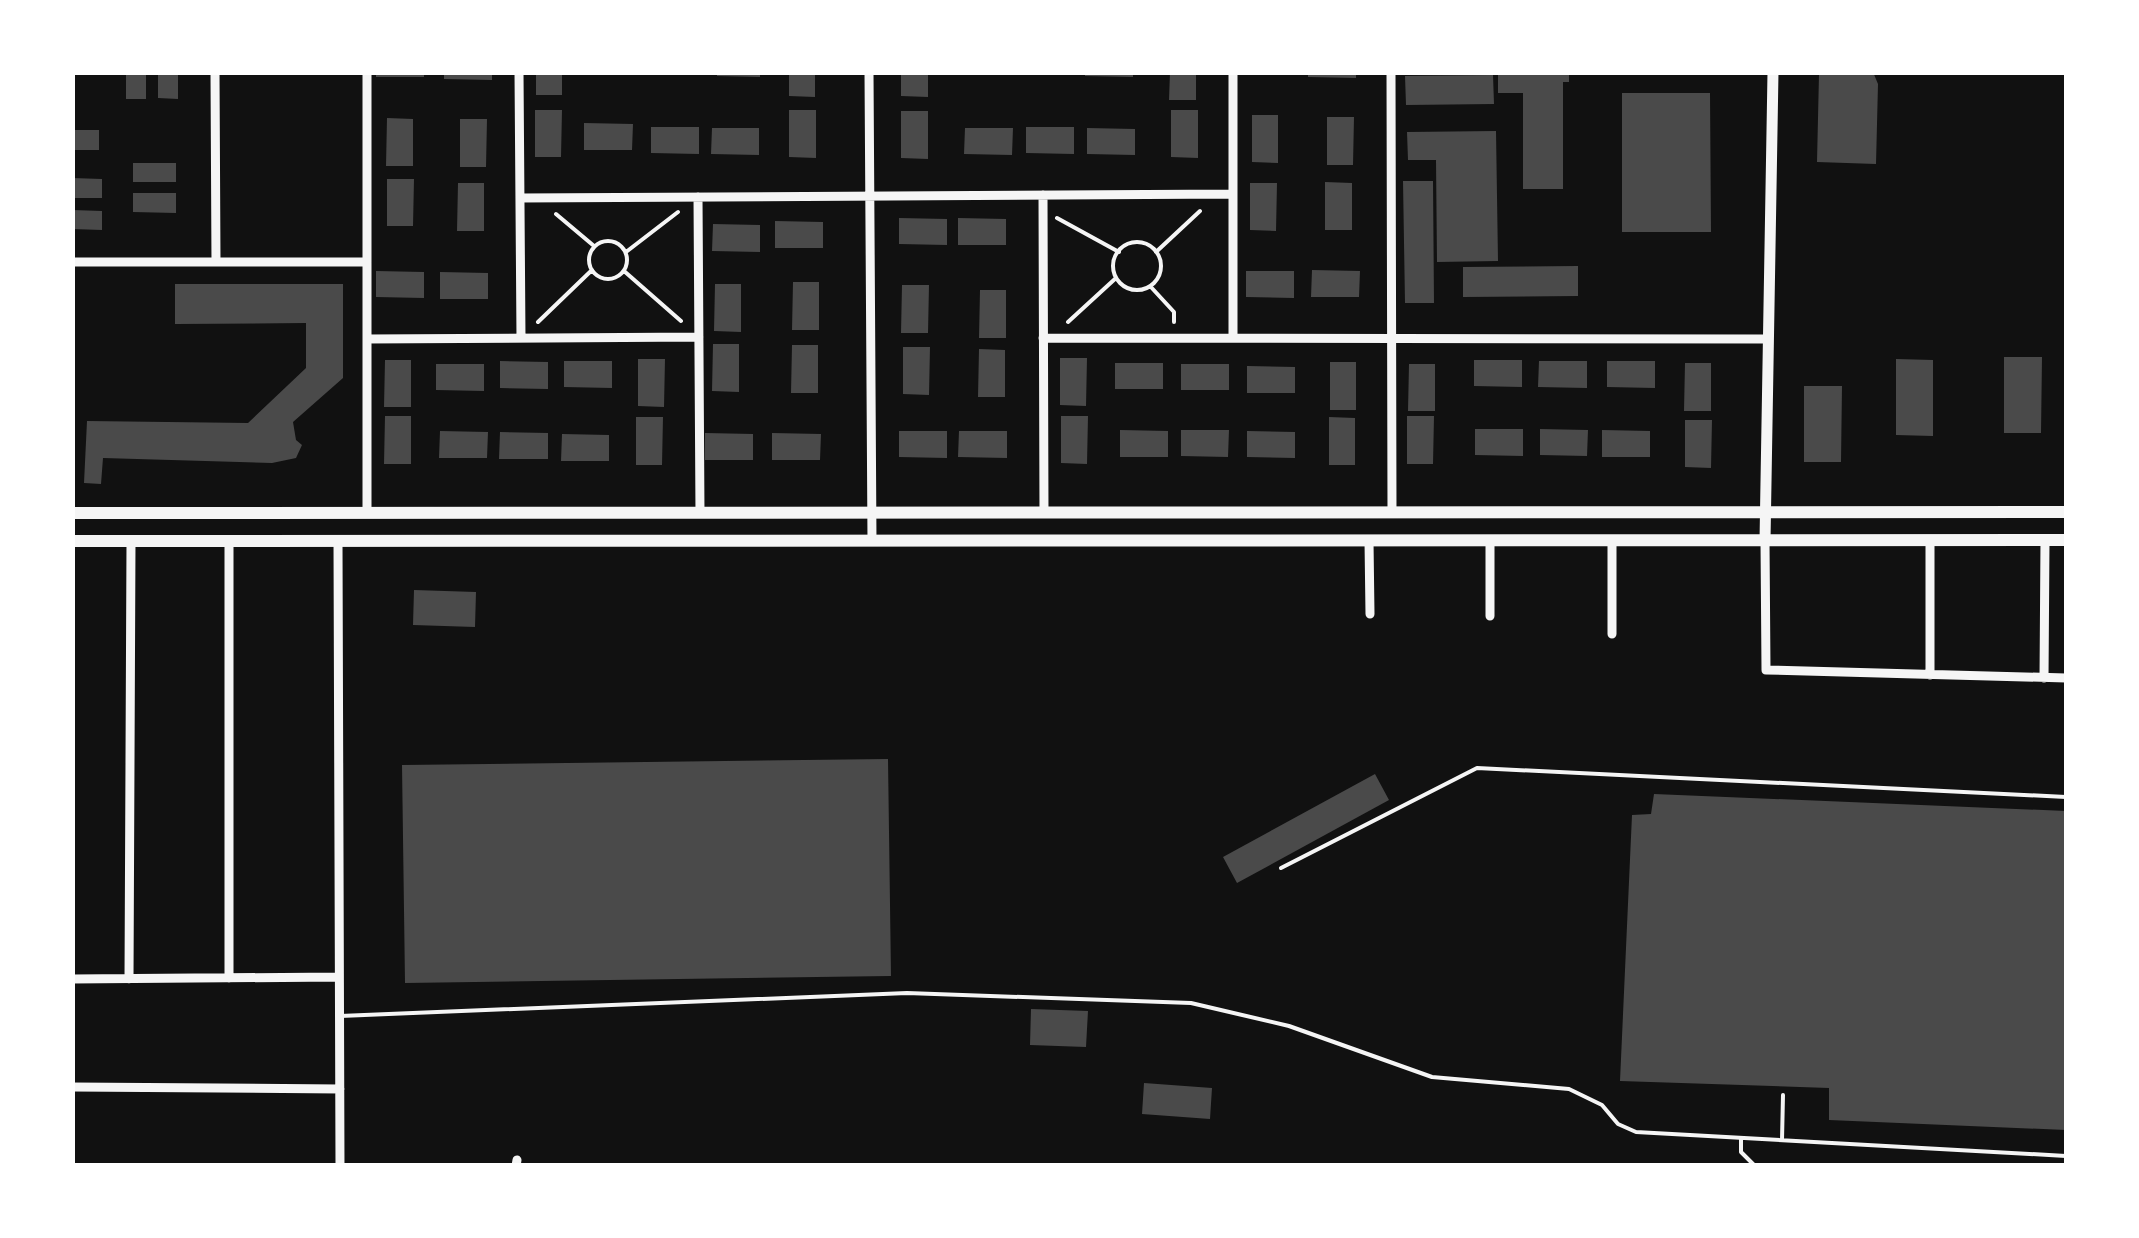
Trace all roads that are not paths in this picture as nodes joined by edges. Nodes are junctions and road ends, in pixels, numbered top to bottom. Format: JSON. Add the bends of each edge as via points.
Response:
{"nodes":[{"id":1,"x":215,"y":72,"type":"edge"},
{"id":2,"x":366,"y":72,"type":"edge"},
{"id":3,"x":519,"y":72,"type":"edge"},
{"id":4,"x":869,"y":72,"type":"edge"},
{"id":5,"x":1232,"y":72,"type":"edge"},
{"id":6,"x":1391,"y":72,"type":"edge"},
{"id":7,"x":1773,"y":72,"type":"edge"},
{"id":8,"x":1233,"y":194,"type":"junction"},
{"id":9,"x":1042,"y":195,"type":"junction"},
{"id":10,"x":698,"y":196,"type":"junction"},
{"id":11,"x":870,"y":196,"type":"junction"},
{"id":12,"x":520,"y":198,"type":"junction"},
{"id":13,"x":72,"y":262,"type":"edge"},
{"id":14,"x":216,"y":262,"type":"junction"},
{"id":15,"x":366,"y":262,"type":"junction"},
{"id":16,"x":699,"y":337,"type":"junction"},
{"id":17,"x":521,"y":338,"type":"junction"},
{"id":18,"x":1047,"y":338,"type":"junction"},
{"id":19,"x":1233,"y":338,"type":"junction"},
{"id":20,"x":367,"y":339,"type":"junction"},
{"id":21,"x":1392,"y":339,"type":"junction"},
{"id":22,"x":1768,"y":339,"type":"junction"},
{"id":23,"x":700,"y":512,"type":"junction"},
{"id":24,"x":872,"y":512,"type":"junction"},
{"id":25,"x":1044,"y":512,"type":"junction"},
{"id":26,"x":1392,"y":512,"type":"junction"},
{"id":27,"x":1765,"y":512,"type":"junction"},
{"id":28,"x":2066,"y":512,"type":"edge"},
{"id":29,"x":72,"y":513,"type":"edge"},
{"id":30,"x":367,"y":513,"type":"junction"},
{"id":31,"x":1930,"y":540,"type":"junction"},
{"id":32,"x":2045,"y":540,"type":"junction"},
{"id":33,"x":2066,"y":540,"type":"edge"},
{"id":34,"x":872,"y":541,"type":"junction"},
{"id":35,"x":1370,"y":541,"type":"junction"},
{"id":36,"x":1490,"y":541,"type":"junction"},
{"id":37,"x":1612,"y":541,"type":"junction"},
{"id":38,"x":1765,"y":541,"type":"junction"},
{"id":39,"x":72,"y":542,"type":"edge"},
{"id":40,"x":131,"y":542,"type":"junction"},
{"id":41,"x":229,"y":542,"type":"junction"},
{"id":42,"x":338,"y":542,"type":"junction"},
{"id":43,"x":1370,"y":614,"type":"dead end"},
{"id":44,"x":1490,"y":616,"type":"dead end"},
{"id":45,"x":1612,"y":634,"type":"dead end"},
{"id":46,"x":1930,"y":675,"type":"junction"},
{"id":47,"x":2044,"y":678,"type":"junction"},
{"id":48,"x":2066,"y":678,"type":"edge"},
{"id":49,"x":2066,"y":797,"type":"edge"},
{"id":50,"x":1281,"y":868,"type":"dead end"},
{"id":51,"x":228,"y":978,"type":"junction"},
{"id":52,"x":339,"y":978,"type":"junction"},
{"id":53,"x":72,"y":979,"type":"edge"},
{"id":54,"x":130,"y":979,"type":"junction"},
{"id":55,"x":340,"y":1016,"type":"junction"},
{"id":56,"x":72,"y":1086,"type":"edge"},
{"id":57,"x":340,"y":1089,"type":"junction"},
{"id":58,"x":1783,"y":1096,"type":"dead end"},
{"id":59,"x":1742,"y":1138,"type":"junction"},
{"id":60,"x":1782,"y":1140,"type":"junction"},
{"id":61,"x":2066,"y":1156,"type":"edge"},
{"id":62,"x":1754,"y":1165,"type":"edge"},
{"id":63,"x":340,"y":1166,"type":"edge"}],
"edges":[{"from":1,"to":14,"type":"street"},
{"from":2,"to":15,"type":"street"},
{"from":3,"to":12,"type":"street"},
{"from":4,"to":11,"type":"street"},
{"from":5,"to":8,"type":"street"},
{"from":6,"to":21,"type":"street"},
{"from":7,"to":22,"type":"street"},
{"from":8,"to":9,"type":"street"},
{"from":8,"to":19,"type":"street"},
{"from":9,"to":11,"type":"street"},
{"from":9,"to":18,"type":"street"},
{"from":10,"to":11,"type":"street"},
{"from":10,"to":12,"type":"street"},
{"from":10,"to":16,"type":"street"},
{"from":11,"to":24,"type":"street"},
{"from":12,"to":17,"type":"street"},
{"from":13,"to":14,"type":"street"},
{"from":14,"to":15,"type":"street"},
{"from":15,"to":20,"type":"street"},
{"from":16,"to":17,"type":"street"},
{"from":16,"to":23,"type":"street"},
{"from":17,"to":20,"type":"street"},
{"from":18,"to":19,"type":"street"},
{"from":18,"to":25,"type":"street"},
{"from":19,"to":21,"type":"street"},
{"from":20,"to":30,"type":"street"},
{"from":21,"to":22,"type":"street"},
{"from":21,"to":26,"type":"street"},
{"from":22,"to":27,"type":"street"},
{"from":23,"to":24,"type":"main road"},
{"from":23,"to":30,"type":"main road"},
{"from":24,"to":25,"type":"main road"},
{"from":24,"to":34,"type":"street"},
{"from":25,"to":26,"type":"main road"},
{"from":26,"to":27,"type":"main road"},
{"from":27,"to":28,"type":"main road"},
{"from":27,"to":38,"type":"street"},
{"from":29,"to":30,"type":"main road"},
{"from":31,"to":32,"type":"main road"},
{"from":31,"to":38,"type":"main road"},
{"from":31,"to":46,"type":"street"},
{"from":32,"to":33,"type":"main road"},
{"from":32,"to":47,"type":"street"},
{"from":34,"to":35,"type":"main road"},
{"from":34,"to":42,"type":"main road"},
{"from":35,"to":36,"type":"main road"},
{"from":35,"to":43,"type":"street"},
{"from":36,"to":37,"type":"main road"},
{"from":36,"to":44,"type":"street"},
{"from":37,"to":38,"type":"main road"},
{"from":37,"to":45,"type":"street"},
{"from":38,"to":46,"type":"street","via":[[1766,670]]},
{"from":39,"to":40,"type":"main road"},
{"from":40,"to":41,"type":"main road"},
{"from":40,"to":54,"type":"street"},
{"from":41,"to":42,"type":"main road"},
{"from":41,"to":51,"type":"street"},
{"from":42,"to":52,"type":"street"},
{"from":46,"to":47,"type":"street"},
{"from":47,"to":48,"type":"street"},
{"from":49,"to":50,"type":"lane","via":[[1477,768]]},
{"from":51,"to":52,"type":"street"},
{"from":51,"to":54,"type":"street"},
{"from":52,"to":55,"type":"street"},
{"from":53,"to":54,"type":"street"},
{"from":55,"to":57,"type":"street"},
{"from":55,"to":59,"type":"lane","via":[[907,993],[1191,1003],[1288,1026],[1432,1077],[1569,1088],[1602,1105],[1626,1130]]},
{"from":56,"to":57,"type":"street"},
{"from":57,"to":63,"type":"street"},
{"from":58,"to":60,"type":"lane"},
{"from":59,"to":60,"type":"lane"},
{"from":59,"to":62,"type":"lane","via":[[1741,1152]]},
{"from":60,"to":61,"type":"lane"}]}
